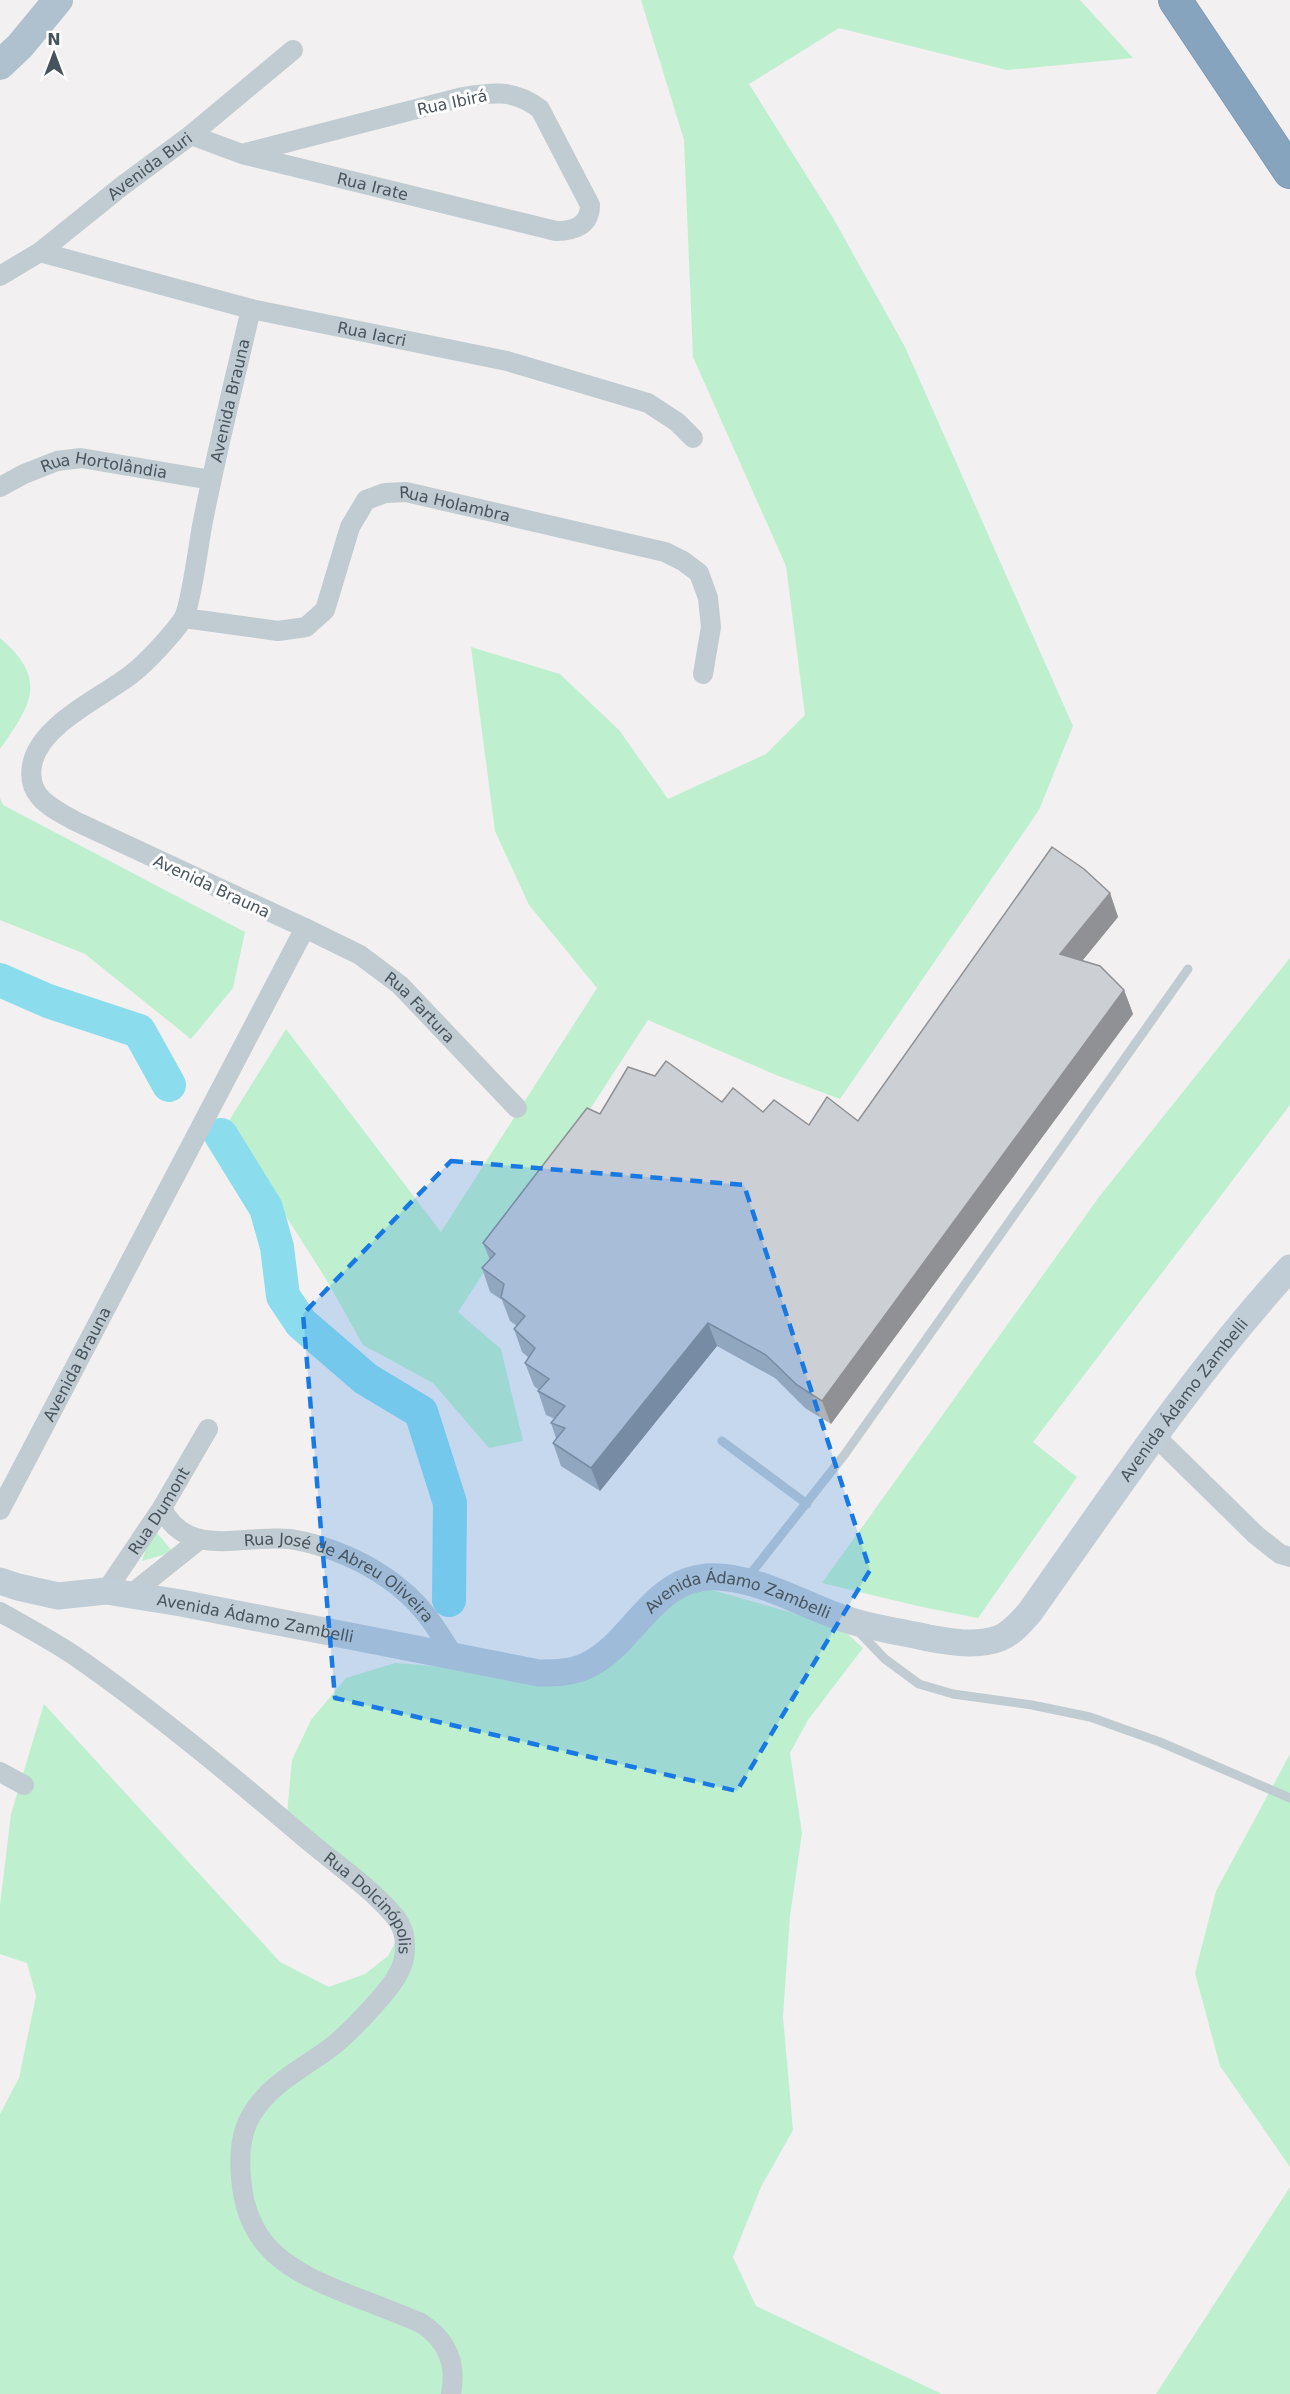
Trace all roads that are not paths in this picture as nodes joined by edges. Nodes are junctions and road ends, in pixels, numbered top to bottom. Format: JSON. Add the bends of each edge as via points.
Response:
{"nodes":[{"id":1,"x":58,"y":0,"type":"edge"},
{"id":2,"x":1175,"y":0,"type":"edge"},
{"id":3,"x":293,"y":50,"type":"dead end"},
{"id":4,"x":0,"y":65,"type":"edge"},
{"id":5,"x":191,"y":135,"type":"junction"},
{"id":6,"x":243,"y":154,"type":"junction"},
{"id":7,"x":1290,"y":172,"type":"edge"},
{"id":8,"x":556,"y":231,"type":"joint"},
{"id":9,"x":40,"y":252,"type":"junction"},
{"id":10,"x":0,"y":276,"type":"edge"},
{"id":11,"x":251,"y":309,"type":"junction"},
{"id":12,"x":693,"y":438,"type":"dead end"},
{"id":13,"x":211,"y":480,"type":"junction"},
{"id":14,"x":0,"y":488,"type":"edge"},
{"id":15,"x":184,"y":618,"type":"junction"},
{"id":16,"x":703,"y":674,"type":"dead end"},
{"id":17,"x":305,"y":928,"type":"junction"},
{"id":18,"x":1188,"y":969,"type":"dead end"},
{"id":19,"x":517,"y":1107,"type":"dead end"},
{"id":20,"x":1290,"y":1268,"type":"edge"},
{"id":21,"x":208,"y":1429,"type":"dead end"},
{"id":22,"x":1155,"y":1436,"type":"junction"},
{"id":23,"x":722,"y":1441,"type":"dead end"},
{"id":24,"x":807,"y":1504,"type":"junction"},
{"id":25,"x":162,"y":1508,"type":"junction"},
{"id":26,"x":0,"y":1510,"type":"edge"},
{"id":27,"x":199,"y":1540,"type":"junction"},
{"id":28,"x":1290,"y":1557,"type":"edge"},
{"id":29,"x":746,"y":1580,"type":"junction"},
{"id":30,"x":0,"y":1581,"type":"edge"},
{"id":31,"x":118,"y":1593,"type":"junction"},
{"id":32,"x":0,"y":1612,"type":"edge"},
{"id":33,"x":848,"y":1620,"type":"junction"},
{"id":34,"x":455,"y":1658,"type":"junction"},
{"id":35,"x":0,"y":1772,"type":"edge"},
{"id":36,"x":24,"y":1785,"type":"dead end"},
{"id":37,"x":1290,"y":1798,"type":"edge"},
{"id":38,"x":451,"y":2394,"type":"edge"}],
"edges":[{"from":1,"to":4,"type":"main road"},
{"from":2,"to":7,"type":"highway"},
{"from":3,"to":5,"type":"street","name":"Avenida Buri"},
{"from":5,"to":6,"type":"street","name":"Rua Irate"},
{"from":5,"to":9,"type":"street","name":"Avenida Buri"},
{"from":6,"to":8,"type":"street","name":"Rua Irate"},
{"from":6,"to":8,"type":"street","name":"Rua Ibirá","via":[[463,97],[514,94],[540,109],[590,205],[583,225]]},
{"from":9,"to":10,"type":"street","name":"Avenida Buri"},
{"from":9,"to":11,"type":"street","name":"Rua Iacri"},
{"from":11,"to":12,"type":"street","name":"Rua Iacri","via":[[507,361],[610,391],[648,403]]},
{"from":11,"to":13,"type":"street","name":"Avenida Brauna"},
{"from":13,"to":14,"type":"street","name":"Rua Hortolândia","via":[[81,458],[57,461]]},
{"from":13,"to":15,"type":"street","name":"Avenida Brauna"},
{"from":15,"to":16,"type":"street","name":"Rua Holambra","via":[[278,632],[306,627],[326,610],[350,527],[366,500],[385,493],[406,492],[665,552],[683,561],[699,573],[708,598],[711,627]]},
{"from":15,"to":17,"type":"street","name":"Avenida Brauna","via":[[136,671],[65,719],[38,748],[32,764],[37,796],[75,822]]},
{"from":17,"to":19,"type":"street","name":"Rua Fartura","via":[[360,955],[400,985]]},
{"from":17,"to":26,"type":"street","name":"Avenida Brauna"},
{"from":18,"to":24,"type":"lane"},
{"from":20,"to":22,"type":"street","name":"Avenida Ádamo Zambelli"},
{"from":21,"to":25,"type":"street","name":"Rua Dumont"},
{"from":22,"to":28,"type":"street","via":[[1256,1535]]},
{"from":22,"to":33,"type":"street","name":"Avenida Ádamo Zambelli","via":[[1030,1612],[1011,1632],[999,1639],[965,1643]]},
{"from":23,"to":24,"type":"lane"},
{"from":24,"to":29,"type":"lane"},
{"from":25,"to":27,"type":"street","via":[[176,1529]]},
{"from":25,"to":31,"type":"street","name":"Rua Dumont"},
{"from":27,"to":31,"type":"street"},
{"from":27,"to":34,"type":"street","name":"Rua José de Abreu Oliveira","via":[[290,1539],[348,1557],[403,1591],[424,1612]]},
{"from":29,"to":33,"type":"street","name":"Avenida Ádamo Zambelli"},
{"from":29,"to":34,"type":"street","name":"Avenida Ádamo Zambelli","via":[[697,1577],[684,1582],[657,1601],[598,1658],[574,1670],[539,1673]]},
{"from":30,"to":31,"type":"street","name":"Avenida Ádamo Zambelli","via":[[58,1596]]},
{"from":31,"to":34,"type":"street","name":"Avenida Ádamo Zambelli"},
{"from":32,"to":38,"type":"street","name":"Rua Dolcinópolis","via":[[75,1656],[157,1718],[384,1904],[399,1923],[405,1947],[396,1978],[334,2045],[281,2082],[252,2113],[242,2135],[239,2158],[242,2194],[260,2237],[289,2266],[434,2332],[447,2348],[452,2363]]},
{"from":33,"to":37,"type":"lane","via":[[885,1659],[920,1684],[953,1694],[1090,1717],[1160,1742]]},
{"from":35,"to":36,"type":"street"}]}
